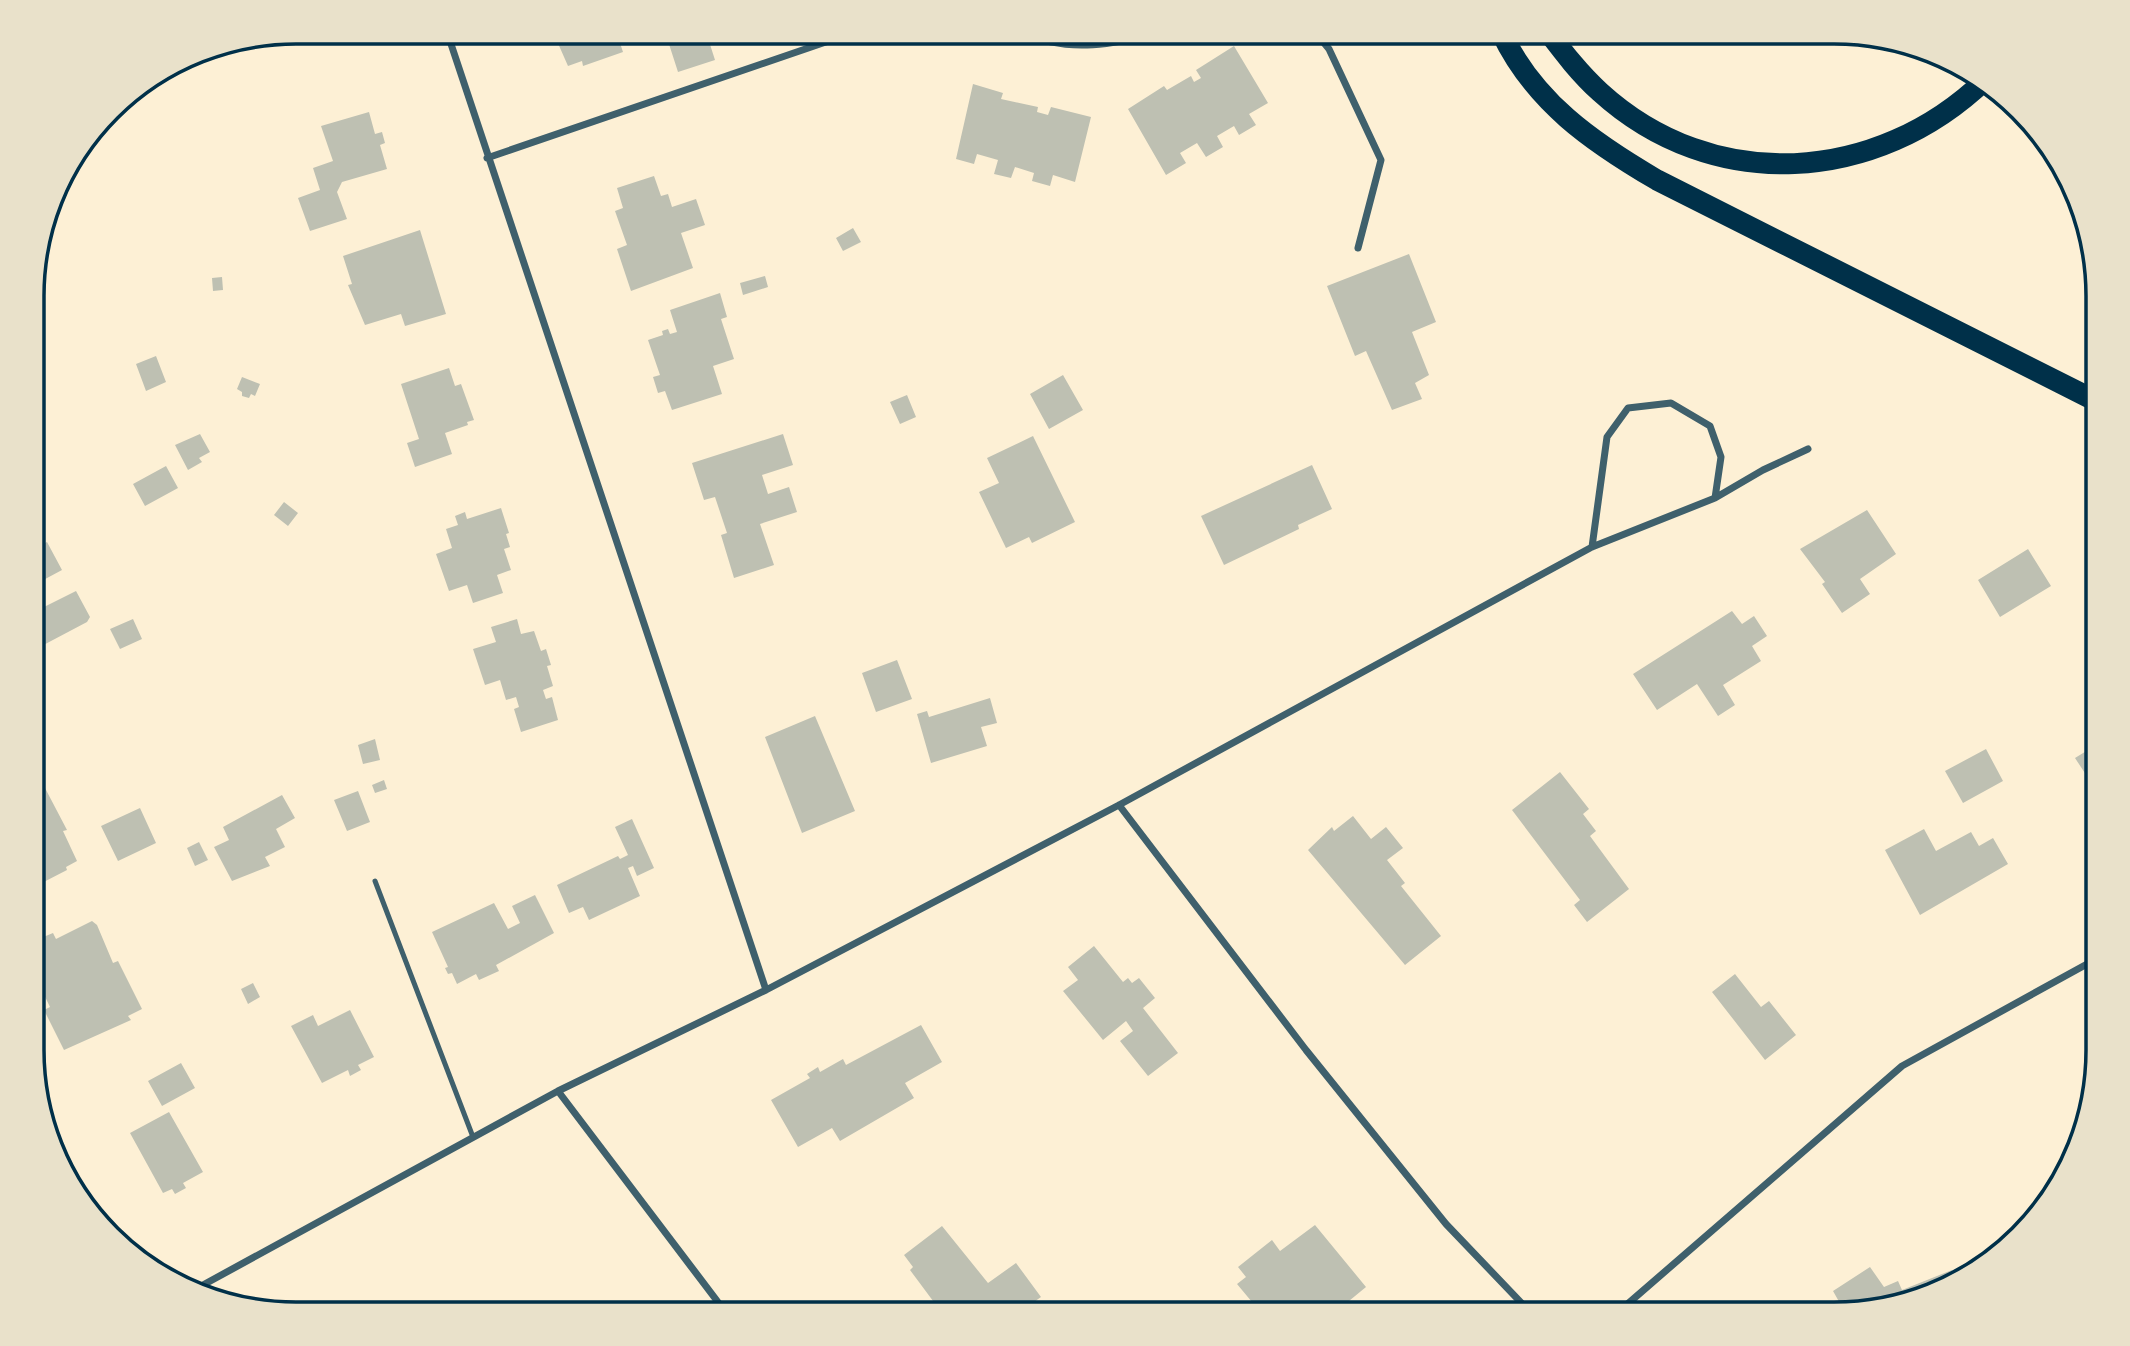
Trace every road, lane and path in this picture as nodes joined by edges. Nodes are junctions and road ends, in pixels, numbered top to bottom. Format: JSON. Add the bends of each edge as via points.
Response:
{"nodes":[{"id":1,"x":451,"y":44,"type":"edge"},
{"id":2,"x":820,"y":44,"type":"edge"},
{"id":3,"x":1083,"y":44,"type":"edge"},
{"id":4,"x":1113,"y":44,"type":"edge"},
{"id":5,"x":1325,"y":44,"type":"edge"},
{"id":6,"x":1508,"y":44,"type":"edge"},
{"id":7,"x":1557,"y":44,"type":"edge"},
{"id":8,"x":1976,"y":88,"type":"edge"},
{"id":9,"x":487,"y":158,"type":"junction"},
{"id":10,"x":1358,"y":248,"type":"dead end"},
{"id":11,"x":2086,"y":396,"type":"edge"},
{"id":12,"x":1808,"y":449,"type":"dead end"},
{"id":13,"x":1716,"y":498,"type":"junction"},
{"id":14,"x":1592,"y":547,"type":"junction"},
{"id":15,"x":1119,"y":805,"type":"junction"},
{"id":16,"x":375,"y":881,"type":"dead end"},
{"id":17,"x":2086,"y":965,"type":"edge"},
{"id":18,"x":766,"y":990,"type":"junction"},
{"id":19,"x":558,"y":1091,"type":"junction"},
{"id":20,"x":473,"y":1137,"type":"junction"},
{"id":21,"x":204,"y":1285,"type":"edge"},
{"id":22,"x":718,"y":1302,"type":"edge"},
{"id":23,"x":1521,"y":1302,"type":"edge"},
{"id":24,"x":1630,"y":1302,"type":"edge"}],
"edges":[{"from":1,"to":9,"type":"street"},
{"from":2,"to":9,"type":"street"},
{"from":3,"to":4,"type":"street"},
{"from":5,"to":10,"type":"street","via":[[1381,160]]},
{"from":6,"to":11,"type":"highway","via":[[1537,90],[1569,123],[1611,153],[1669,187]]},
{"from":7,"to":8,"type":"highway","via":[[1600,93],[1633,118],[1714,155],[1755,163],[1797,165],[1868,153],[1924,128]]},
{"from":9,"to":18,"type":"street"},
{"from":12,"to":13,"type":"street"},
{"from":13,"to":14,"type":"street"},
{"from":13,"to":14,"type":"street","via":[[1721,457],[1710,426],[1671,403],[1628,408],[1607,437]]},
{"from":14,"to":15,"type":"street"},
{"from":15,"to":18,"type":"street"},
{"from":15,"to":23,"type":"street","via":[[1446,1224]]},
{"from":16,"to":20,"type":"lane"},
{"from":17,"to":24,"type":"street","via":[[1902,1066]]},
{"from":18,"to":19,"type":"street"},
{"from":19,"to":20,"type":"street"},
{"from":19,"to":22,"type":"street"},
{"from":20,"to":21,"type":"street"}]}
